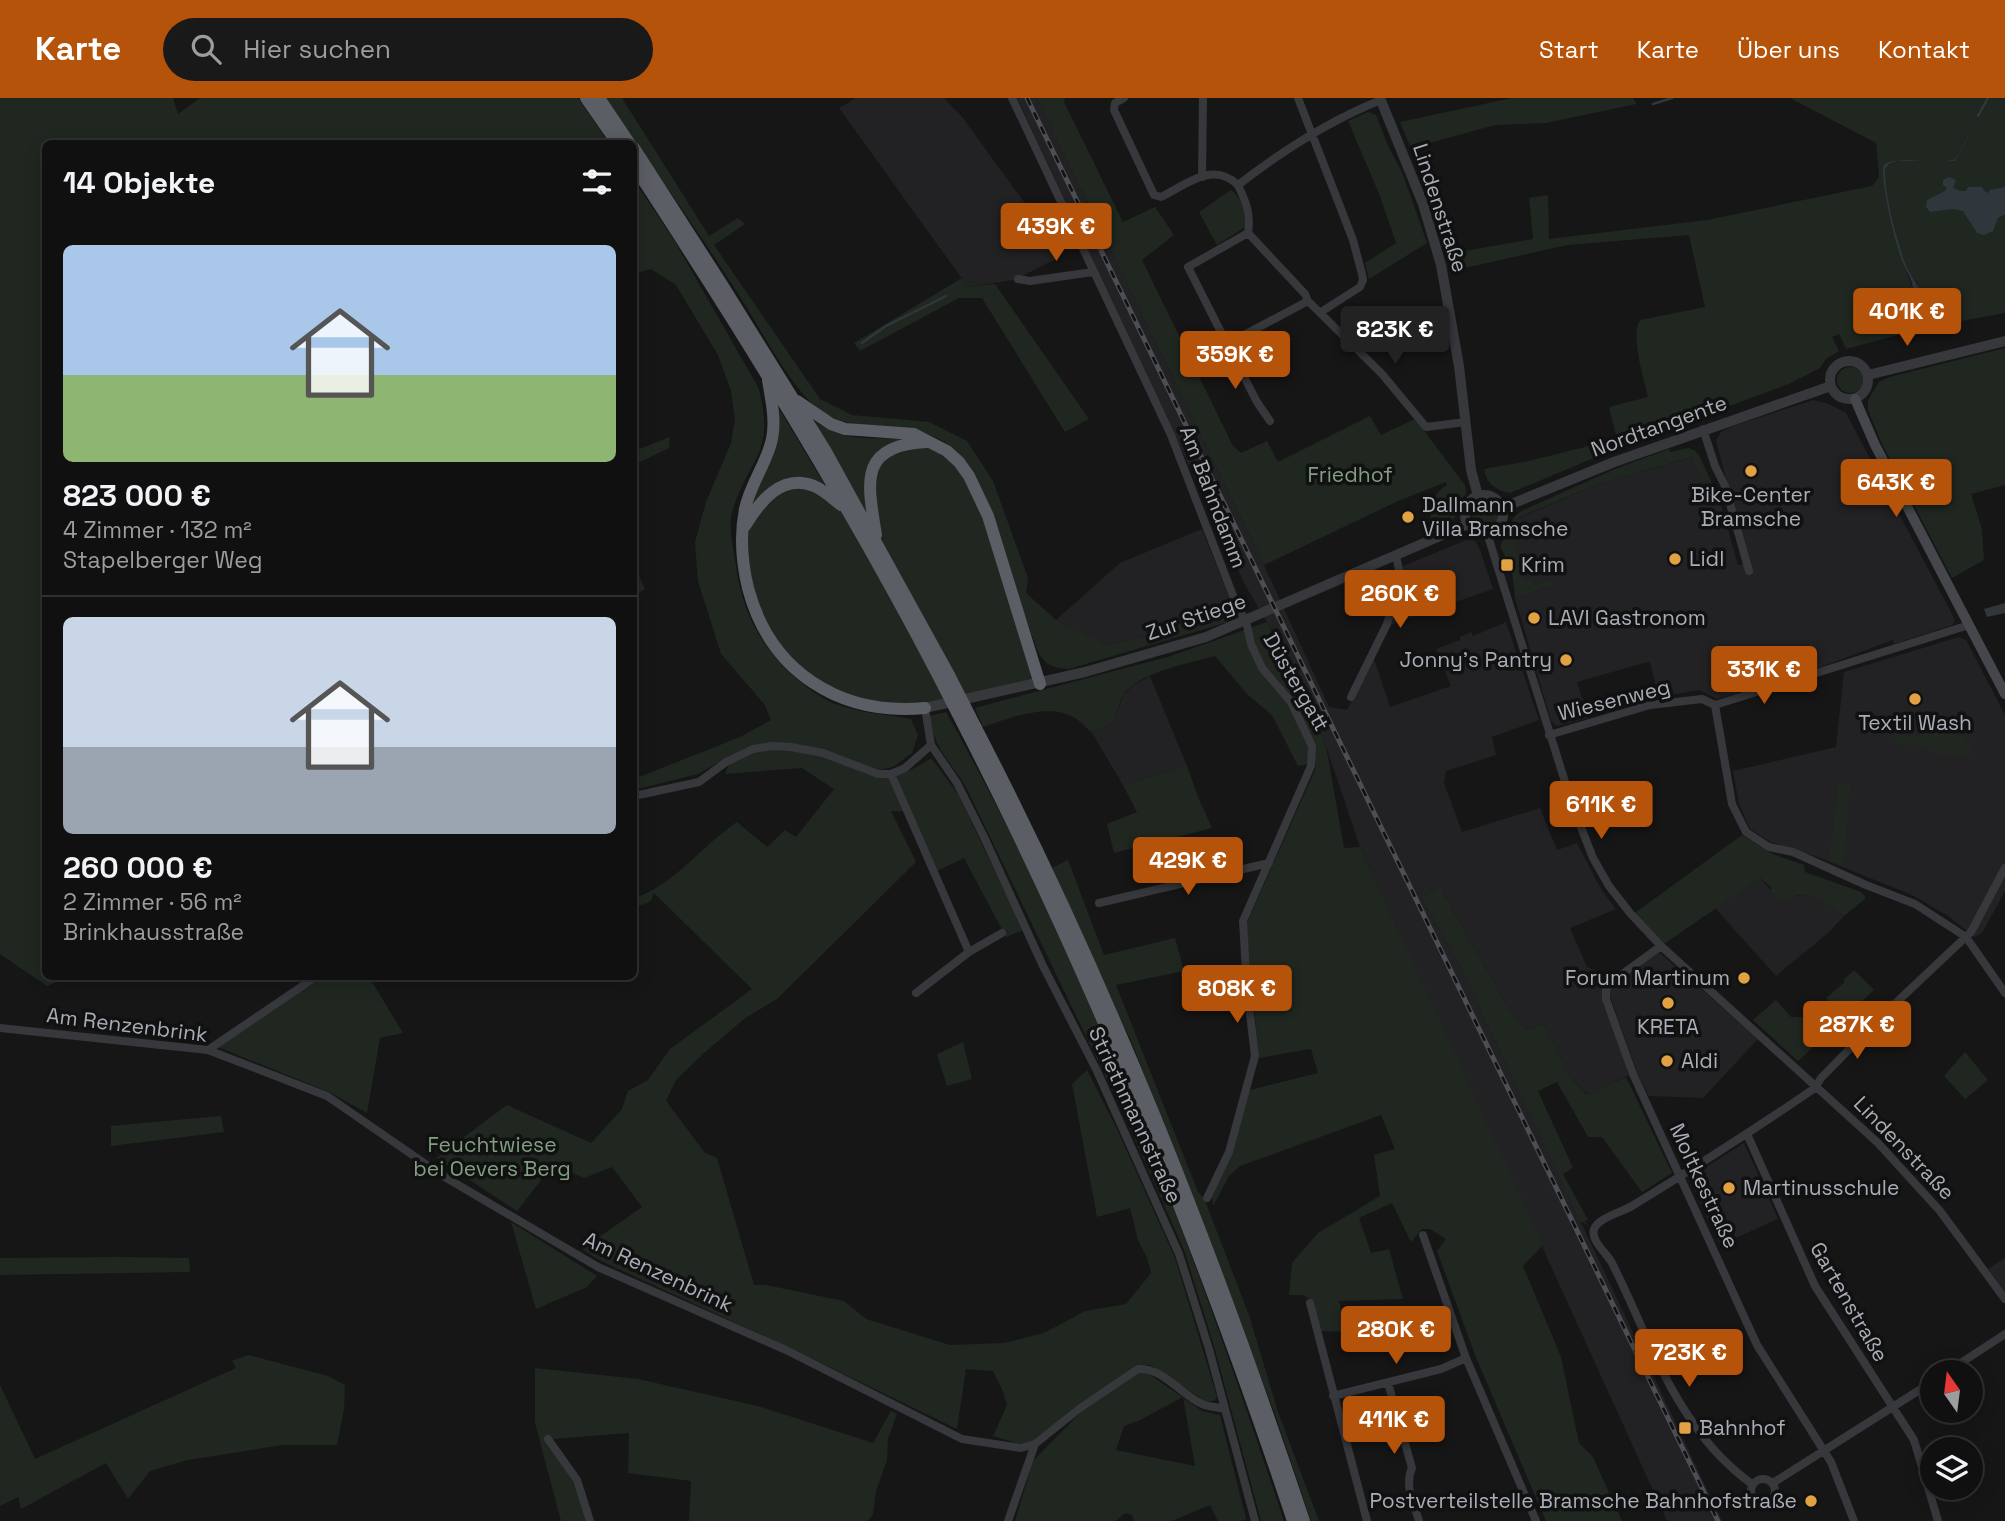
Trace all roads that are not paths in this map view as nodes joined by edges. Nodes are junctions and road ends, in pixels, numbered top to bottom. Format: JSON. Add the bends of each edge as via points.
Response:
{"nodes":[{"id":1,"x":586,"y":98,"type":"edge"},
{"id":2,"x":599,"y":98,"type":"edge"},
{"id":3,"x":1012,"y":98,"type":"edge"},
{"id":4,"x":1125,"y":98,"type":"edge"},
{"id":5,"x":1203,"y":98,"type":"edge"},
{"id":6,"x":1298,"y":98,"type":"edge"},
{"id":7,"x":1380,"y":99,"type":"edge"},
{"id":8,"x":1311,"y":133,"type":"junction"},
{"id":9,"x":615,"y":140,"type":"edge"},
{"id":10,"x":627,"y":140,"type":"edge"},
{"id":11,"x":637,"y":153,"type":"edge"},
{"id":12,"x":637,"y":171,"type":"edge"},
{"id":13,"x":1202,"y":177,"type":"junction"},
{"id":14,"x":1238,"y":186,"type":"junction"},
{"id":15,"x":1248,"y":233,"type":"junction"},
{"id":16,"x":1093,"y":272,"type":"junction"},
{"id":17,"x":1018,"y":279,"type":"dead end"},
{"id":18,"x":1308,"y":301,"type":"junction"},
{"id":19,"x":1321,"y":312,"type":"junction"},
{"id":20,"x":2005,"y":341,"type":"edge"},
{"id":21,"x":1227,"y":344,"type":"junction"},
{"id":22,"x":1868,"y":374,"type":"junction"},
{"id":23,"x":768,"y":377,"type":"junction"},
{"id":24,"x":1831,"y":386,"type":"junction"},
{"id":25,"x":792,"y":397,"type":"junction"},
{"id":26,"x":1855,"y":399,"type":"junction"},
{"id":27,"x":1270,"y":421,"type":"dead end"},
{"id":28,"x":1466,"y":422,"type":"junction"},
{"id":29,"x":1703,"y":429,"type":"junction"},
{"id":30,"x":931,"y":442,"type":"junction"},
{"id":31,"x":1478,"y":496,"type":"junction"},
{"id":32,"x":1502,"y":508,"type":"junction"},
{"id":33,"x":847,"y":509,"type":"junction"},
{"id":34,"x":1468,"y":524,"type":"junction"},
{"id":35,"x":744,"y":529,"type":"junction"},
{"id":36,"x":1487,"y":533,"type":"junction"},
{"id":37,"x":878,"y":544,"type":"junction"},
{"id":38,"x":1396,"y":557,"type":"junction"},
{"id":39,"x":1749,"y":571,"type":"dead end"},
{"id":40,"x":1246,"y":621,"type":"junction"},
{"id":41,"x":1969,"y":625,"type":"junction"},
{"id":42,"x":944,"y":677,"type":"junction"},
{"id":43,"x":1040,"y":684,"type":"junction"},
{"id":44,"x":2005,"y":694,"type":"edge"},
{"id":45,"x":1351,"y":697,"type":"dead end"},
{"id":46,"x":1715,"y":705,"type":"junction"},
{"id":47,"x":925,"y":708,"type":"junction"},
{"id":48,"x":971,"y":730,"type":"junction"},
{"id":49,"x":1549,"y":735,"type":"junction"},
{"id":50,"x":931,"y":745,"type":"junction"},
{"id":51,"x":891,"y":774,"type":"junction"},
{"id":52,"x":637,"y":795,"type":"edge"},
{"id":53,"x":1269,"y":863,"type":"junction"},
{"id":54,"x":2005,"y":868,"type":"edge"},
{"id":55,"x":1100,"y":903,"type":"dead end"},
{"id":56,"x":1003,"y":933,"type":"dead end"},
{"id":57,"x":1966,"y":937,"type":"junction"},
{"id":58,"x":1661,"y":946,"type":"junction"},
{"id":59,"x":970,"y":951,"type":"junction"},
{"id":60,"x":311,"y":980,"type":"edge"},
{"id":61,"x":916,"y":993,"type":"dead end"},
{"id":62,"x":2005,"y":993,"type":"edge"},
{"id":63,"x":0,"y":1028,"type":"edge"},
{"id":64,"x":208,"y":1050,"type":"junction"},
{"id":65,"x":1815,"y":1088,"type":"junction"},
{"id":66,"x":1747,"y":1134,"type":"junction"},
{"id":67,"x":1680,"y":1176,"type":"junction"},
{"id":68,"x":1207,"y":1198,"type":"dead end"},
{"id":69,"x":1423,"y":1235,"type":"dead end"},
{"id":70,"x":2005,"y":1299,"type":"edge"},
{"id":71,"x":1310,"y":1303,"type":"dead end"},
{"id":72,"x":2005,"y":1334,"type":"edge"},
{"id":73,"x":1466,"y":1358,"type":"junction"},
{"id":74,"x":1965,"y":1360,"type":"edge"},
{"id":75,"x":1388,"y":1383,"type":"junction"},
{"id":76,"x":1920,"y":1390,"type":"edge"},
{"id":77,"x":1333,"y":1396,"type":"junction"},
{"id":78,"x":1894,"y":1407,"type":"junction"},
{"id":79,"x":1225,"y":1409,"type":"junction"},
{"id":80,"x":548,"y":1439,"type":"dead end"},
{"id":81,"x":1035,"y":1444,"type":"junction"},
{"id":82,"x":1823,"y":1451,"type":"junction"},
{"id":83,"x":1773,"y":1483,"type":"junction"},
{"id":84,"x":1753,"y":1485,"type":"junction"},
{"id":85,"x":590,"y":1521,"type":"edge"},
{"id":86,"x":1008,"y":1521,"type":"edge"},
{"id":87,"x":1255,"y":1521,"type":"edge"},
{"id":88,"x":1293,"y":1521,"type":"edge"},
{"id":89,"x":1304,"y":1521,"type":"edge"},
{"id":90,"x":1367,"y":1521,"type":"edge"},
{"id":91,"x":1419,"y":1521,"type":"edge"},
{"id":92,"x":1536,"y":1521,"type":"edge"},
{"id":93,"x":1854,"y":1521,"type":"edge"},
{"id":94,"x":1938,"y":1521,"type":"edge"}],
"edges":[{"from":1,"to":9,"type":"highway"},
{"from":2,"to":10,"type":"highway"},
{"from":3,"to":16,"type":"street","name":"Am Bahndamm"},
{"from":4,"to":13,"type":"street","via":[[1115,103],[1114,110],[1154,195],[1161,197]]},
{"from":5,"to":13,"type":"street"},
{"from":6,"to":8,"type":"street"},
{"from":7,"to":8,"type":"street"},
{"from":7,"to":28,"type":"street","name":"Lindenstraße","via":[[1423,204],[1441,265]]},
{"from":8,"to":14,"type":"street"},
{"from":8,"to":19,"type":"street","via":[[1353,240],[1363,280],[1360,287]]},
{"from":11,"to":25,"type":"highway"},
{"from":12,"to":23,"type":"highway"},
{"from":13,"to":14,"type":"street","via":[[1228,176]]},
{"from":14,"to":15,"type":"street","via":[[1247,203]]},
{"from":15,"to":18,"type":"street"},
{"from":15,"to":21,"type":"street","via":[[1188,267]]},
{"from":16,"to":17,"type":"street"},
{"from":16,"to":40,"type":"street","name":"Am Bahndamm","via":[[1171,435]]},
{"from":18,"to":19,"type":"street"},
{"from":18,"to":21,"type":"street"},
{"from":19,"to":28,"type":"street","via":[[1426,427]]},
{"from":20,"to":22,"type":"street"},
{"from":21,"to":27,"type":"street"},
{"from":22,"to":24,"type":"street","via":[[1857,362],[1845,362],[1833,371]]},
{"from":22,"to":26,"type":"street","via":[[1865,392]]},
{"from":23,"to":33,"type":"highway"},
{"from":23,"to":35,"type":"highway","via":[[772,438],[748,499]]},
{"from":24,"to":26,"type":"street","via":[[1838,396]]},
{"from":24,"to":29,"type":"street","name":"Nordtangente"},
{"from":25,"to":30,"type":"highway","via":[[845,429],[914,434]]},
{"from":25,"to":37,"type":"highway"},
{"from":26,"to":41,"type":"main road"},
{"from":28,"to":31,"type":"street","name":"Lindenstraße"},
{"from":29,"to":32,"type":"street","name":"Nordtangente"},
{"from":29,"to":39,"type":"street"},
{"from":30,"to":37,"type":"highway","via":[[888,450],[872,470],[870,493]]},
{"from":30,"to":43,"type":"highway","via":[[959,462],[978,492]]},
{"from":31,"to":32,"type":"street","via":[[1491,496]]},
{"from":31,"to":34,"type":"street","via":[[1466,507]]},
{"from":32,"to":36,"type":"street","via":[[1501,524]]},
{"from":33,"to":35,"type":"highway","via":[[816,486],[788,484],[764,499]]},
{"from":33,"to":42,"type":"highway"},
{"from":34,"to":36,"type":"street"},
{"from":34,"to":38,"type":"street","name":"Zur Stiege"},
{"from":35,"to":47,"type":"highway","via":[[743,560],[752,602],[769,639],[796,671],[855,703],[901,710]]},
{"from":36,"to":49,"type":"street","name":"Lindenstraße"},
{"from":37,"to":42,"type":"highway"},
{"from":38,"to":40,"type":"street","name":"Zur Stiege"},
{"from":38,"to":45,"type":"street","via":[[1401,577],[1387,624]]},
{"from":40,"to":43,"type":"street","name":"Zur Stiege","via":[[1171,649]]},
{"from":40,"to":53,"type":"street","name":"Düstergatt","via":[[1262,668],[1291,702],[1312,746],[1311,766]]},
{"from":41,"to":44,"type":"main road"},
{"from":41,"to":46,"type":"street","name":"Wiesenweg"},
{"from":42,"to":48,"type":"highway","bridge":true},
{"from":43,"to":47,"type":"street","name":"Zur Stiege"},
{"from":46,"to":49,"type":"street","name":"Wiesenweg","via":[[1702,699],[1650,705]]},
{"from":46,"to":57,"type":"street","via":[[1732,804],[1746,832],[1769,847],[1793,852],[1915,904]]},
{"from":47,"to":50,"type":"street","name":"Striethmannstraße"},
{"from":48,"to":88,"type":"highway","via":[[1139,1103],[1229,1335]]},
{"from":48,"to":89,"type":"highway","via":[[1051,880],[1153,1112],[1239,1332]]},
{"from":49,"to":58,"type":"street","name":"Lindenstraße","via":[[1582,834],[1608,886]]},
{"from":50,"to":51,"type":"street"},
{"from":50,"to":79,"type":"street","name":"Striethmannstraße","via":[[957,783],[1146,1179],[1179,1255]]},
{"from":51,"to":52,"type":"street","via":[[878,774],[823,753],[772,746],[753,748],[699,782]]},
{"from":51,"to":59,"type":"street"},
{"from":53,"to":55,"type":"street"},
{"from":53,"to":68,"type":"street","name":"Düstergatt","via":[[1243,921],[1255,1056],[1229,1152]]},
{"from":54,"to":57,"type":"street"},
{"from":56,"to":59,"type":"street"},
{"from":57,"to":62,"type":"street"},
{"from":57,"to":65,"type":"street","via":[[1880,1018]]},
{"from":58,"to":65,"type":"street","name":"Lindenstraße"},
{"from":58,"to":67,"type":"street","name":"Moltkestraße","via":[[1610,983],[1605,996],[1633,1074]]},
{"from":59,"to":61,"type":"street"},
{"from":60,"to":64,"type":"street"},
{"from":63,"to":64,"type":"street","name":"Am Renzenbrink"},
{"from":64,"to":81,"type":"street","name":"Am Renzenbrink","via":[[327,1096],[443,1176],[598,1267],[786,1350],[962,1439],[1021,1448]]},
{"from":65,"to":66,"type":"street"},
{"from":65,"to":70,"type":"street","name":"Lindenstraße","via":[[1878,1143],[1940,1211]]},
{"from":66,"to":67,"type":"street"},
{"from":66,"to":78,"type":"street","name":"Gartenstraße","via":[[1815,1286]]},
{"from":67,"to":82,"type":"street","name":"Moltkestraße","via":[[1758,1345]]},
{"from":67,"to":84,"type":"street","via":[[1595,1226],[1595,1240],[1696,1428],[1729,1467]]},
{"from":69,"to":73,"type":"street"},
{"from":71,"to":77,"type":"street"},
{"from":72,"to":74,"type":"street"},
{"from":73,"to":75,"type":"street"},
{"from":73,"to":92,"type":"street"},
{"from":75,"to":77,"type":"street"},
{"from":75,"to":91,"type":"street","via":[[1412,1468],[1409,1485]]},
{"from":76,"to":78,"type":"street"},
{"from":77,"to":90,"type":"street"},
{"from":78,"to":82,"type":"street"},
{"from":78,"to":94,"type":"street","name":"Gartenstraße","via":[[1914,1440]]},
{"from":79,"to":81,"type":"street","via":[[1201,1404],[1147,1368],[1138,1369]]},
{"from":79,"to":87,"type":"street","name":"Striethmannstraße"},
{"from":80,"to":85,"type":"street","via":[[577,1480]]},
{"from":81,"to":86,"type":"street"},
{"from":82,"to":83,"type":"street"},
{"from":82,"to":93,"type":"street","name":"Moltkestraße"},
{"from":83,"to":84,"type":"street","via":[[1762,1479]]},
{"from":83,"to":84,"type":"street","via":[[1774,1496],[1766,1503],[1754,1499]]}]}
